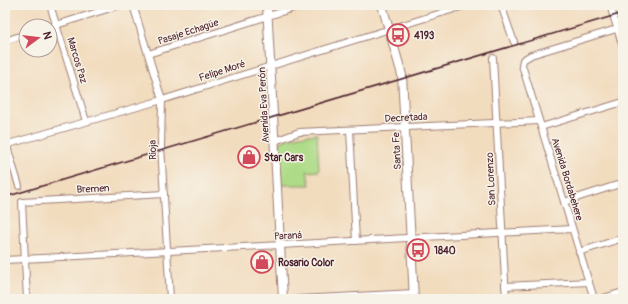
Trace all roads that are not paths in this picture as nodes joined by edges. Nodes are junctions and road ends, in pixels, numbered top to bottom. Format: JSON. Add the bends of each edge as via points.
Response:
{"nodes":[{"id":1,"x":50,"y":5,"type":"edge"},
{"id":2,"x":120,"y":5,"type":"edge"},
{"id":3,"x":133,"y":5,"type":"edge"},
{"id":4,"x":262,"y":5,"type":"edge"},
{"id":5,"x":267,"y":5,"type":"edge"},
{"id":6,"x":303,"y":5,"type":"edge"},
{"id":7,"x":382,"y":5,"type":"edge"},
{"id":8,"x":467,"y":5,"type":"edge"},
{"id":9,"x":501,"y":5,"type":"edge"},
{"id":10,"x":610,"y":5,"type":"edge"},
{"id":11,"x":268,"y":16,"type":"junction"},
{"id":12,"x":52,"y":18,"type":"edge"},
{"id":13,"x":58,"y":24,"type":"edge"},
{"id":14,"x":620,"y":28,"type":"edge"},
{"id":15,"x":390,"y":29,"type":"junction"},
{"id":16,"x":18,"y":37,"type":"edge"},
{"id":17,"x":58,"y":40,"type":"edge"},
{"id":18,"x":5,"y":41,"type":"edge"},
{"id":19,"x":514,"y":42,"type":"dead end"},
{"id":20,"x":623,"y":47,"type":"edge"},
{"id":21,"x":148,"y":54,"type":"junction"},
{"id":22,"x":493,"y":58,"type":"dead end"},
{"id":23,"x":271,"y":65,"type":"junction"},
{"id":24,"x":162,"y":100,"type":"junction"},
{"id":25,"x":623,"y":102,"type":"edge"},
{"id":26,"x":86,"y":121,"type":"junction"},
{"id":27,"x":539,"y":121,"type":"junction"},
{"id":28,"x":496,"y":123,"type":"junction"},
{"id":29,"x":405,"y":127,"type":"junction"},
{"id":30,"x":541,"y":127,"type":"junction"},
{"id":31,"x":350,"y":130,"type":"junction"},
{"id":32,"x":275,"y":141,"type":"junction"},
{"id":33,"x":5,"y":144,"type":"edge"},
{"id":34,"x":623,"y":183,"type":"edge"},
{"id":35,"x":19,"y":186,"type":"dead end"},
{"id":36,"x":164,"y":194,"type":"junction"},
{"id":37,"x":564,"y":202,"type":"junction"},
{"id":38,"x":572,"y":229,"type":"junction"},
{"id":39,"x":502,"y":233,"type":"junction"},
{"id":40,"x":411,"y":238,"type":"junction"},
{"id":41,"x":623,"y":238,"type":"edge"},
{"id":42,"x":356,"y":241,"type":"junction"},
{"id":43,"x":280,"y":245,"type":"junction"},
{"id":44,"x":168,"y":251,"type":"junction"},
{"id":45,"x":580,"y":252,"type":"junction"},
{"id":46,"x":25,"y":259,"type":"junction"},
{"id":47,"x":5,"y":260,"type":"edge"},
{"id":48,"x":589,"y":282,"type":"junction"},
{"id":49,"x":505,"y":286,"type":"junction"},
{"id":50,"x":623,"y":292,"type":"edge"},
{"id":51,"x":414,"y":296,"type":"edge"},
{"id":52,"x":27,"y":299,"type":"edge"},
{"id":53,"x":170,"y":299,"type":"edge"},
{"id":54,"x":282,"y":299,"type":"edge"},
{"id":55,"x":300,"y":299,"type":"edge"},
{"id":56,"x":506,"y":299,"type":"edge"},
{"id":57,"x":594,"y":299,"type":"edge"},
{"id":58,"x":600,"y":299,"type":"edge"}],
"edges":[{"from":1,"to":12,"type":"street","name":"Marcos Paz"},
{"from":2,"to":13,"type":"street"},
{"from":3,"to":21,"type":"street","name":"Rioja"},
{"from":4,"to":11,"type":"street"},
{"from":5,"to":11,"type":"main road","name":"Avenida Eva Perón"},
{"from":6,"to":11,"type":"street","name":"Pasaje Echagüe"},
{"from":7,"to":15,"type":"main road","name":"Santa Fe"},
{"from":8,"to":15,"type":"street","name":"Felipe Moré"},
{"from":9,"to":19,"type":"street"},
{"from":10,"to":14,"type":"street"},
{"from":11,"to":21,"type":"street","name":"Pasaje Echagüe"},
{"from":11,"to":23,"type":"main road","name":"Avenida Eva Perón"},
{"from":14,"to":20,"type":"street"},
{"from":14,"to":27,"type":"street","name":"Avenida Bordabehere","via":[[531,55],[523,60],[522,65]]},
{"from":15,"to":23,"type":"street","name":"Felipe Moré"},
{"from":15,"to":29,"type":"main road","name":"Santa Fe","via":[[401,68]]},
{"from":16,"to":18,"type":"street"},
{"from":17,"to":26,"type":"street","name":"Marcos Paz"},
{"from":21,"to":24,"type":"street","name":"Rioja"},
{"from":22,"to":28,"type":"street","name":"San Lorenzo"},
{"from":23,"to":24,"type":"street","name":"Felipe Moré"},
{"from":23,"to":32,"type":"main road","name":"Avenida Eva Perón"},
{"from":24,"to":26,"type":"street","name":"Felipe Moré"},
{"from":24,"to":36,"type":"street","name":"Rioja"},
{"from":25,"to":30,"type":"street"},
{"from":26,"to":33,"type":"street","name":"Felipe Moré"},
{"from":27,"to":28,"type":"street","name":"Decretada"},
{"from":27,"to":30,"type":"street","name":"Avenida Bordabehere"},
{"from":28,"to":29,"type":"street","name":"Decretada"},
{"from":28,"to":39,"type":"street","name":"San Lorenzo"},
{"from":29,"to":31,"type":"street","name":"Decretada"},
{"from":29,"to":40,"type":"main road","name":"Santa Fe"},
{"from":30,"to":37,"type":"street","name":"Avenida Bordabehere"},
{"from":31,"to":32,"type":"street","name":"Decretada","via":[[299,132]]},
{"from":31,"to":42,"type":"street"},
{"from":32,"to":43,"type":"main road","name":"Avenida Eva Perón"},
{"from":33,"to":35,"type":"street"},
{"from":34,"to":37,"type":"street"},
{"from":36,"to":44,"type":"street","name":"Rioja"},
{"from":36,"to":46,"type":"street","name":"Bremen","via":[[22,202]]},
{"from":37,"to":38,"type":"street","name":"Avenida Bordabehere"},
{"from":38,"to":39,"type":"street","name":"Paraná"},
{"from":38,"to":45,"type":"street","name":"Avenida Bordabehere"},
{"from":39,"to":40,"type":"street","name":"Paraná"},
{"from":39,"to":49,"type":"street","name":"San Lorenzo"},
{"from":40,"to":42,"type":"street","name":"Paraná"},
{"from":40,"to":51,"type":"main road","name":"Santa Fe"},
{"from":41,"to":45,"type":"street"},
{"from":42,"to":43,"type":"street","name":"Paraná"},
{"from":43,"to":44,"type":"street","name":"Paraná"},
{"from":43,"to":54,"type":"main road","name":"Avenida Eva Perón"},
{"from":44,"to":46,"type":"street","name":"Paraná"},
{"from":44,"to":53,"type":"street","name":"Rioja"},
{"from":45,"to":48,"type":"street","name":"Avenida Bordabehere"},
{"from":46,"to":47,"type":"street","name":"Paraná"},
{"from":46,"to":52,"type":"street"},
{"from":48,"to":49,"type":"street"},
{"from":48,"to":57,"type":"street","name":"Avenida Bordabehere"},
{"from":49,"to":56,"type":"street","name":"San Lorenzo"},
{"from":50,"to":58,"type":"street"},
{"from":51,"to":55,"type":"street"}]}
